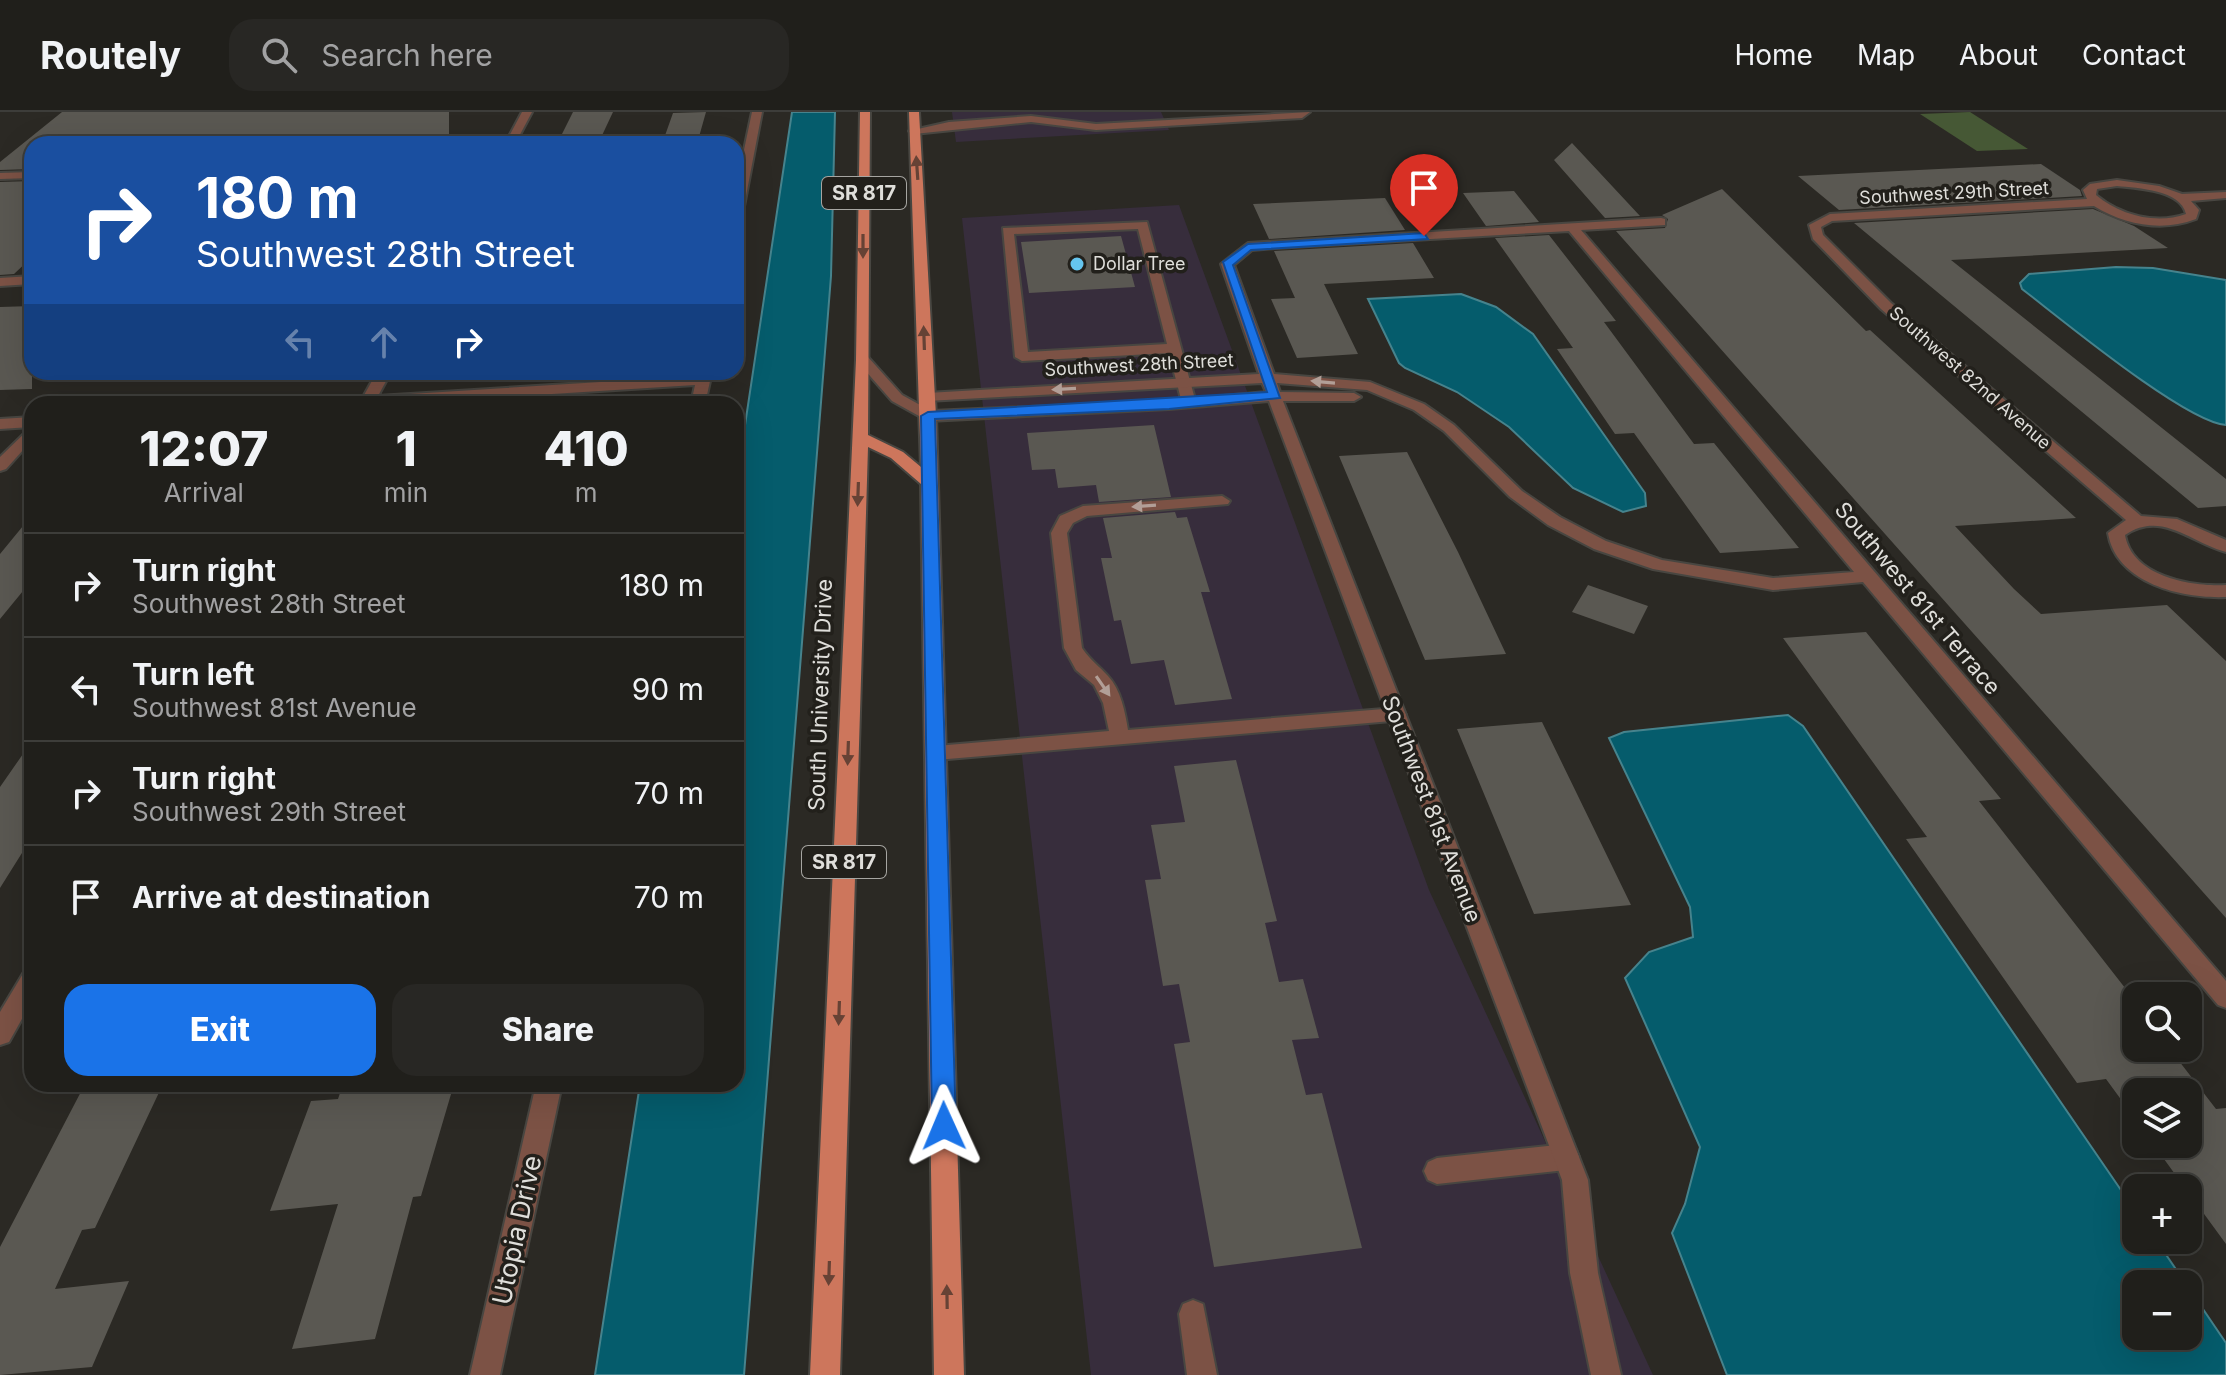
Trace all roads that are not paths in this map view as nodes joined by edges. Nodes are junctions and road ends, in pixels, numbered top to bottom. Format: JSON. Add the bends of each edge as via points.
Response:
{"nodes":[{"id":1,"x":527,"y":112,"type":"edge"},
{"id":2,"x":757,"y":112,"type":"edge"},
{"id":3,"x":865,"y":112,"type":"edge"},
{"id":4,"x":914,"y":112,"type":"edge"},
{"id":5,"x":1130,"y":112,"type":"edge"},
{"id":6,"x":1305,"y":112,"type":"edge"},
{"id":7,"x":1030,"y":116,"type":"edge"},
{"id":8,"x":1187,"y":117,"type":"edge"},
{"id":9,"x":1134,"y":125,"type":"junction"},
{"id":10,"x":914,"y":131,"type":"junction"},
{"id":11,"x":514,"y":136,"type":"edge"},
{"id":12,"x":24,"y":175,"type":"edge"},
{"id":13,"x":0,"y":176,"type":"edge"},
{"id":14,"x":744,"y":177,"type":"edge"},
{"id":15,"x":2226,"y":195,"type":"edge"},
{"id":16,"x":2179,"y":198,"type":"junction"},
{"id":17,"x":2096,"y":202,"type":"junction"},
{"id":18,"x":1661,"y":222,"type":"dead end"},
{"id":19,"x":1815,"y":225,"type":"joint"},
{"id":20,"x":1573,"y":228,"type":"junction"},
{"id":21,"x":24,"y":280,"type":"edge"},
{"id":22,"x":0,"y":282,"type":"edge"},
{"id":23,"x":1176,"y":348,"type":"junction"},
{"id":24,"x":863,"y":360,"type":"junction"},
{"id":25,"x":652,"y":380,"type":"edge"},
{"id":26,"x":1184,"y":383,"type":"junction"},
{"id":27,"x":1271,"y":387,"type":"junction"},
{"id":28,"x":445,"y":396,"type":"edge"},
{"id":29,"x":927,"y":397,"type":"junction"},
{"id":30,"x":1189,"y":403,"type":"junction"},
{"id":31,"x":928,"y":416,"type":"junction"},
{"id":32,"x":24,"y":422,"type":"edge"},
{"id":33,"x":0,"y":424,"type":"edge"},
{"id":34,"x":860,"y":437,"type":"junction"},
{"id":35,"x":24,"y":440,"type":"edge"},
{"id":36,"x":0,"y":466,"type":"edge"},
{"id":37,"x":929,"y":482,"type":"junction"},
{"id":38,"x":1222,"y":501,"type":"dead end"},
{"id":39,"x":2137,"y":521,"type":"junction"},
{"id":40,"x":2226,"y":547,"type":"edge"},
{"id":41,"x":1869,"y":576,"type":"junction"},
{"id":42,"x":2224,"y":594,"type":"edge"},
{"id":43,"x":1396,"y":715,"type":"junction"},
{"id":44,"x":1120,"y":737,"type":"junction"},
{"id":45,"x":936,"y":753,"type":"junction"},
{"id":46,"x":24,"y":993,"type":"edge"},
{"id":47,"x":2226,"y":998,"type":"edge"},
{"id":48,"x":0,"y":1034,"type":"edge"},
{"id":49,"x":547,"y":1092,"type":"edge"},
{"id":50,"x":1566,"y":1157,"type":"junction"},
{"id":51,"x":1437,"y":1171,"type":"dead end"},
{"id":52,"x":1193,"y":1314,"type":"dead end"},
{"id":53,"x":485,"y":1375,"type":"edge"},
{"id":54,"x":825,"y":1375,"type":"edge"},
{"id":55,"x":949,"y":1375,"type":"edge"},
{"id":56,"x":1202,"y":1375,"type":"edge"},
{"id":57,"x":1606,"y":1375,"type":"edge"}],
"edges":[{"from":1,"to":11,"type":"street"},
{"from":2,"to":14,"type":"street"},
{"from":3,"to":24,"type":"main road","name":"South University Drive","number":"SR 817","one_way":true},
{"from":4,"to":10,"type":"main road","number":"SR 817"},
{"from":5,"to":9,"type":"street"},
{"from":6,"to":8,"type":"street"},
{"from":7,"to":9,"type":"street","via":[[1096,127]]},
{"from":7,"to":10,"type":"street"},
{"from":8,"to":9,"type":"street"},
{"from":29,"to":10,"type":"main road","number":"SR 817","one_way":true},
{"from":12,"to":13,"type":"street"},
{"from":15,"to":16,"type":"street"},
{"from":16,"to":17,"type":"street","via":[[2117,183],[2089,190]]},
{"from":16,"to":17,"type":"street","name":"Southwest 29th Street","via":[[2189,204],[2192,216],[2172,221],[2139,219]]},
{"from":17,"to":19,"type":"street","name":"Southwest 29th Street","via":[[1830,218]]},
{"from":18,"to":20,"type":"street"},
{"from":19,"to":39,"type":"street","name":"Southwest 82nd Avenue","via":[[1817,236],[1886,306]]},
{"from":20,"to":27,"type":"street","name":"Southwest 81st Avenue","via":[[1248,247],[1227,264],[1227,273]]},
{"from":20,"to":41,"type":"street","name":"Southwest 81st Terrace"},
{"from":21,"to":22,"type":"street"},
{"from":23,"to":23,"type":"street","via":[[1143,225],[1007,231],[1022,357]]},
{"from":23,"to":26,"type":"street"},
{"from":24,"to":31,"type":"street","via":[[897,398]]},
{"from":24,"to":34,"type":"main road","name":"South University Drive","number":"SR 817"},
{"from":25,"to":28,"type":"street"},
{"from":26,"to":27,"type":"street","name":"Southwest 28th Street"},
{"from":26,"to":29,"type":"street","name":"Southwest 28th Street","one_way":true},
{"from":26,"to":30,"type":"street"},
{"from":27,"to":30,"type":"street","name":"Southwest 28th Street"},
{"from":27,"to":41,"type":"street","name":"Southwest 28th Street","via":[[1398,399],[1419,407],[1554,521],[1600,545],[1659,565],[1773,584]]},
{"from":27,"to":43,"type":"street","name":"Southwest 81st Avenue"},
{"from":29,"to":31,"type":"main road","number":"SR 817"},
{"from":30,"to":31,"type":"street","name":"Southwest 28th Street"},
{"from":31,"to":37,"type":"main road","number":"SR 817"},
{"from":32,"to":33,"type":"street"},
{"from":34,"to":37,"type":"main road","via":[[897,455]]},
{"from":34,"to":54,"type":"main road","name":"South University Drive","number":"SR 817","one_way":true},
{"from":35,"to":36,"type":"street"},
{"from":37,"to":45,"type":"main road","number":"SR 817"},
{"from":38,"to":44,"type":"street","one_way":true,"via":[[1083,511],[1066,520],[1059,533],[1073,648],[1102,681]]},
{"from":39,"to":40,"type":"street","via":[[2176,524]]},
{"from":39,"to":42,"type":"street","via":[[2124,525],[2115,543],[2135,566],[2175,586]]},
{"from":41,"to":47,"type":"street","name":"Southwest 81st Terrace"},
{"from":43,"to":44,"type":"street"},
{"from":43,"to":50,"type":"street","name":"Southwest 81st Avenue"},
{"from":44,"to":45,"type":"street"},
{"from":55,"to":45,"type":"main road","number":"SR 817","one_way":true},
{"from":46,"to":48,"type":"street"},
{"from":49,"to":53,"type":"street","name":"Utopia Drive"},
{"from":50,"to":51,"type":"street"},
{"from":50,"to":57,"type":"street","name":"Southwest 81st Avenue","via":[[1575,1180],[1584,1273]]},
{"from":52,"to":56,"type":"street"}]}
